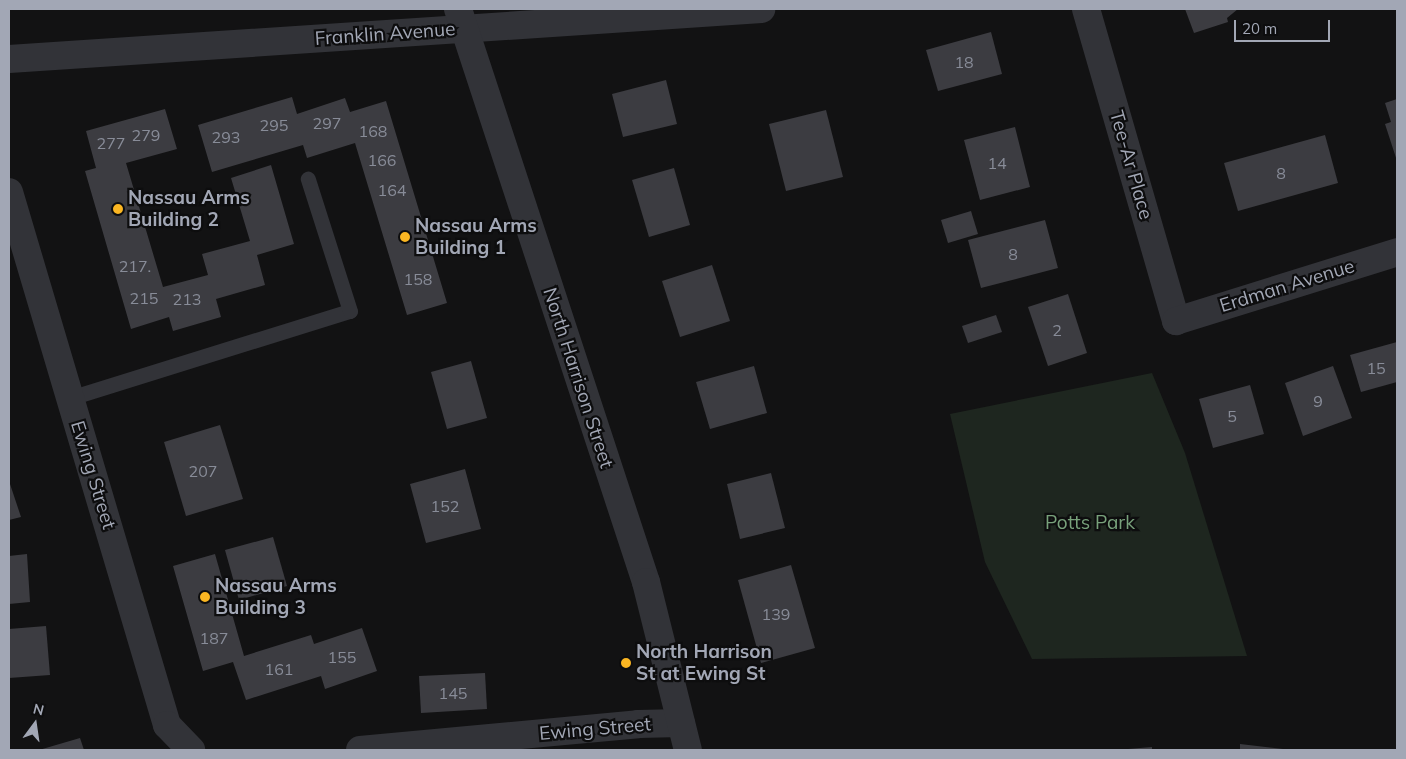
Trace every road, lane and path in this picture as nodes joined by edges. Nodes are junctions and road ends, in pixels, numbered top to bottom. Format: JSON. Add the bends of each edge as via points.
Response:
{"nodes":[{"id":1,"x":761,"y":9,"type":"edge"},
{"id":2,"x":1086,"y":9,"type":"edge"},
{"id":3,"x":670,"y":12,"type":"edge"},
{"id":4,"x":460,"y":19,"type":"edge"},
{"id":5,"x":9,"y":58,"type":"edge"},
{"id":6,"x":308,"y":179,"type":"dead end"},
{"id":7,"x":9,"y":192,"type":"edge"},
{"id":8,"x":1397,"y":252,"type":"edge"},
{"id":9,"x":1176,"y":321,"type":"joint"},
{"id":10,"x":70,"y":398,"type":"junction"},
{"id":11,"x":681,"y":723,"type":"junction"},
{"id":12,"x":191,"y":750,"type":"edge"},
{"id":13,"x":360,"y":750,"type":"edge"},
{"id":14,"x":688,"y":750,"type":"edge"}],
"edges":[{"from":1,"to":3,"type":"street","name":"Franklin Avenue"},
{"from":2,"to":9,"type":"street","name":"Tee-Ar Place"},
{"from":3,"to":4,"type":"street","name":"Franklin Avenue"},
{"from":4,"to":5,"type":"street","name":"Franklin Avenue"},
{"from":4,"to":11,"type":"street","name":"North Harrison Street","via":[[646,582]]},
{"from":6,"to":10,"type":"lane","via":[[350,311]]},
{"from":7,"to":10,"type":"street","name":"Ewing Street"},
{"from":8,"to":9,"type":"street","name":"Erdman Avenue"},
{"from":10,"to":12,"type":"street","name":"Ewing Street","via":[[167,725]]},
{"from":11,"to":13,"type":"street","name":"Ewing Street","via":[[638,724]]},
{"from":11,"to":14,"type":"street","name":"North Harrison Street"}]}
